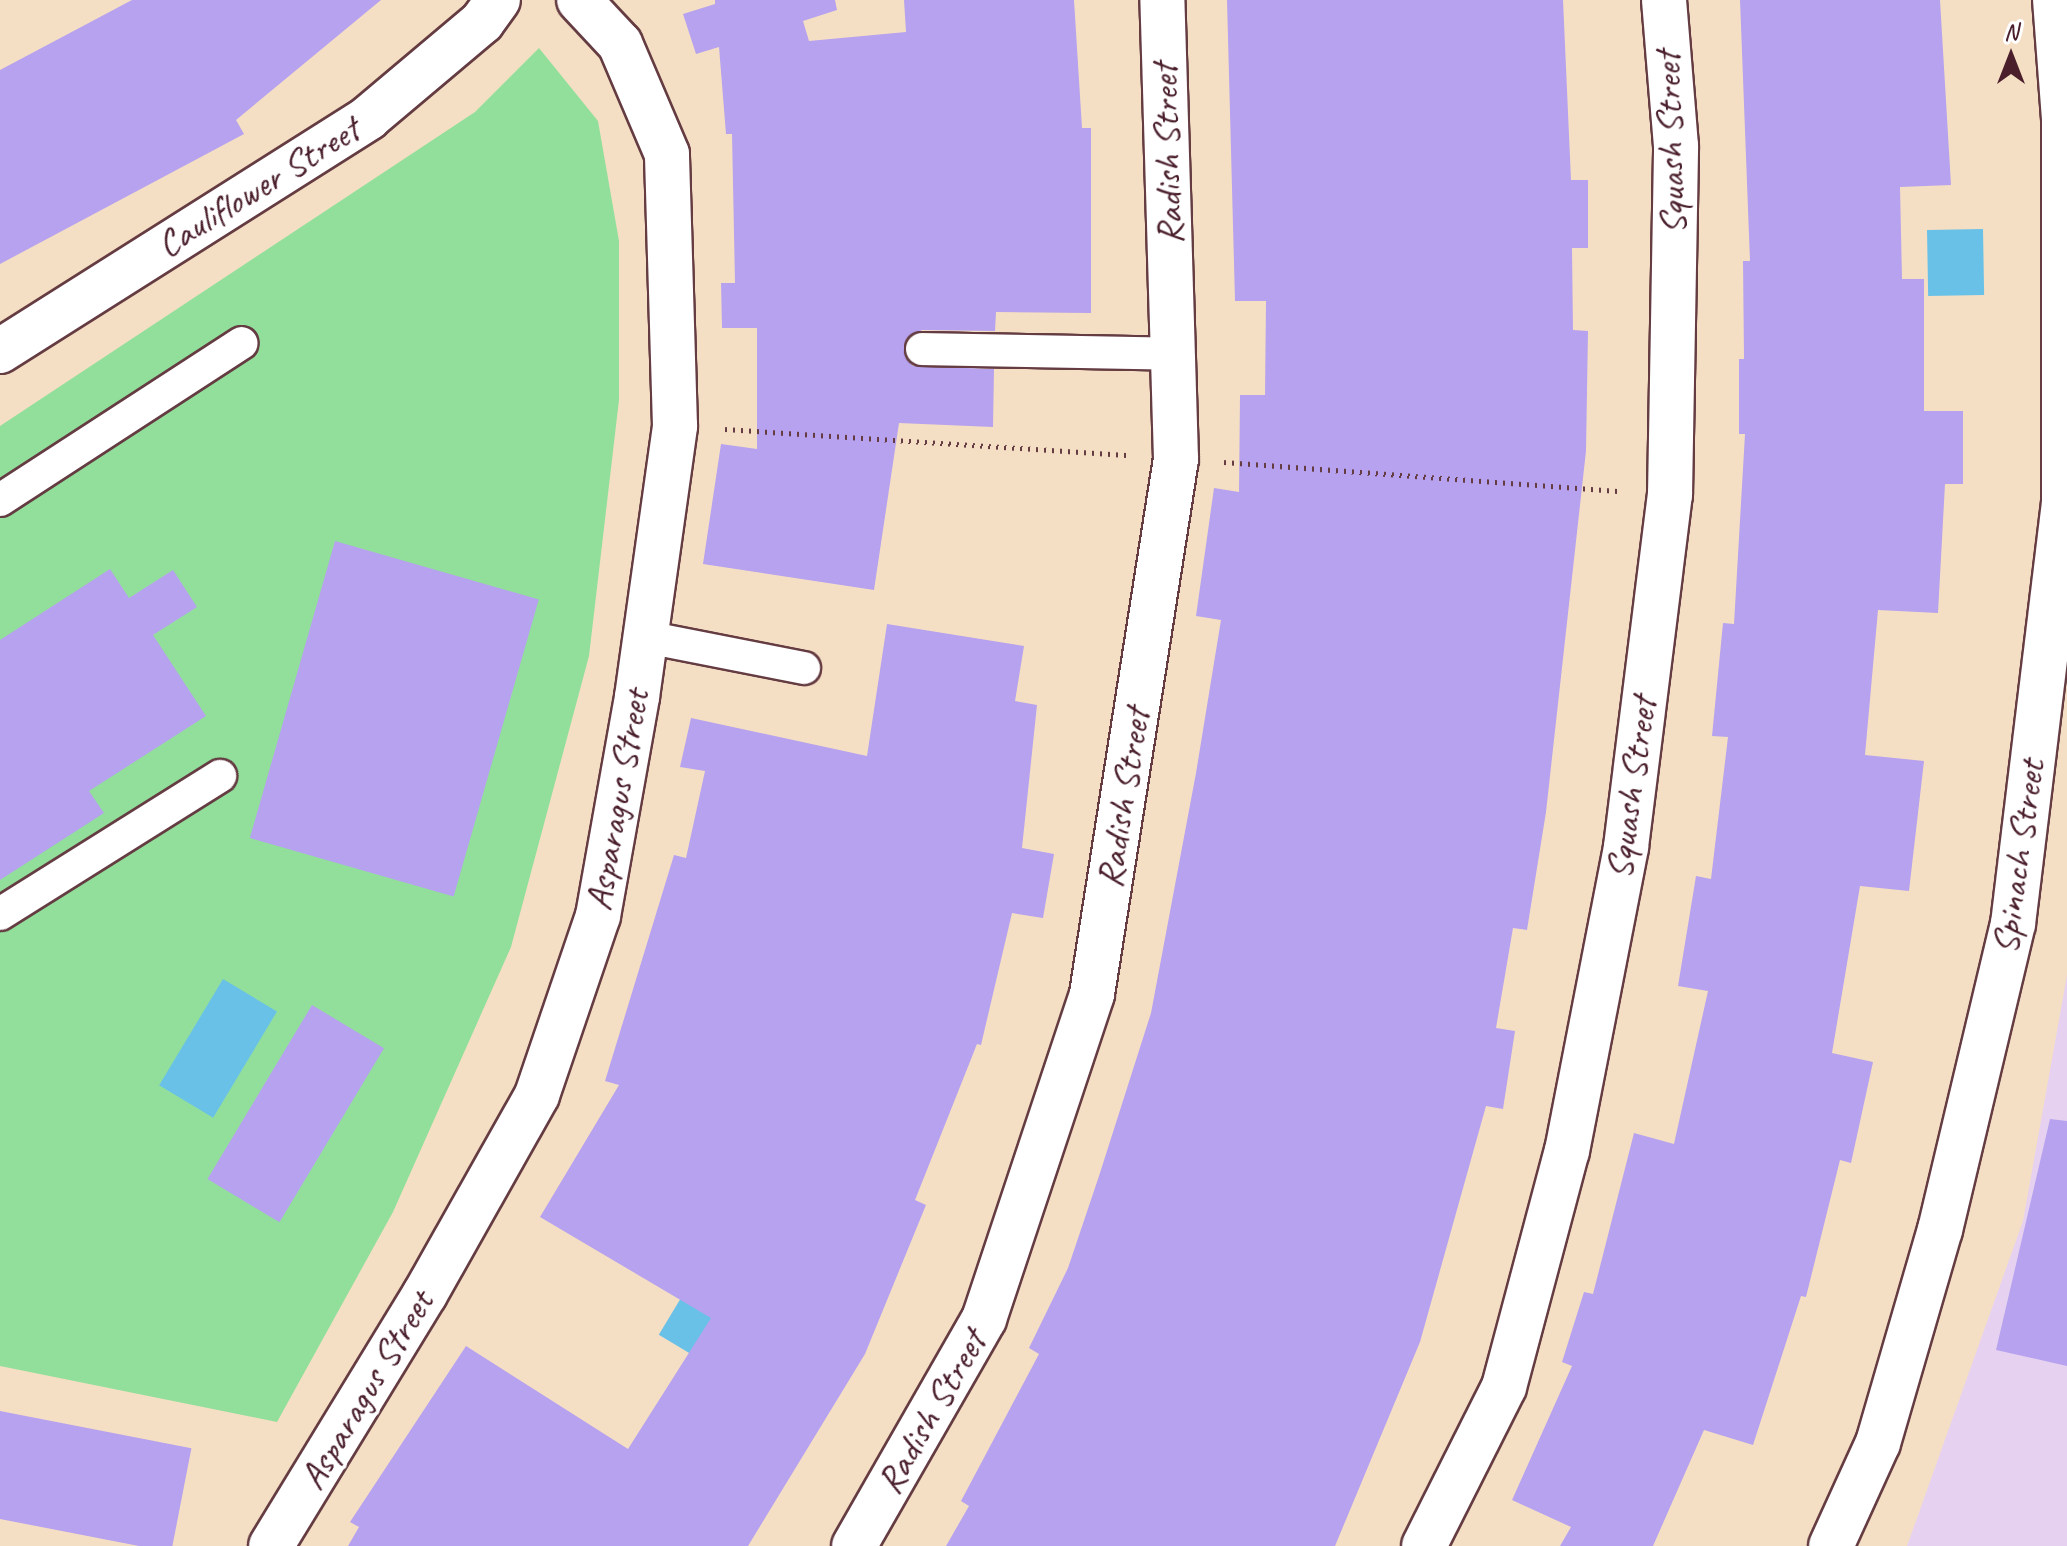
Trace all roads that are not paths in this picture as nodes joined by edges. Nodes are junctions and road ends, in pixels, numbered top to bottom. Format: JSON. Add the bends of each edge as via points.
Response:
{"nodes":[{"id":1,"x":498,"y":0,"type":"edge"},
{"id":2,"x":579,"y":0,"type":"edge"},
{"id":3,"x":1162,"y":0,"type":"edge"},
{"id":4,"x":1664,"y":0,"type":"edge"},
{"id":5,"x":2055,"y":0,"type":"edge"},
{"id":6,"x":242,"y":343,"type":"dead end"},
{"id":7,"x":922,"y":349,"type":"dead end"},
{"id":8,"x":0,"y":351,"type":"edge"},
{"id":9,"x":1172,"y":354,"type":"junction"},
{"id":10,"x":0,"y":500,"type":"edge"},
{"id":11,"x":646,"y":637,"type":"junction"},
{"id":12,"x":804,"y":668,"type":"dead end"},
{"id":13,"x":220,"y":776,"type":"dead end"},
{"id":14,"x":0,"y":914,"type":"edge"},
{"id":15,"x":271,"y":1546,"type":"edge"},
{"id":16,"x":854,"y":1546,"type":"edge"},
{"id":17,"x":1424,"y":1546,"type":"edge"},
{"id":18,"x":1831,"y":1546,"type":"edge"}],
"edges":[{"from":1,"to":8,"type":"street","name":"Cauliflower Street","via":[[482,22],[368,118]]},
{"from":2,"to":11,"type":"street","name":"Asparagus Street","via":[[620,44],[667,154],[675,426]]},
{"from":3,"to":9,"type":"street","name":"Radish Street"},
{"from":4,"to":17,"type":"street","name":"Squash Street","via":[[1676,146],[1670,495],[1626,847],[1567,1151],[1504,1387]]},
{"from":5,"to":18,"type":"street","name":"Spinach Street","via":[[2064,119],[2064,503],[2013,924],[1940,1230],[1878,1443]]},
{"from":6,"to":10,"type":"lane"},
{"from":7,"to":9,"type":"lane"},
{"from":9,"to":16,"type":"street","name":"Radish Street","via":[[1176,459],[1092,994],[984,1319]]},
{"from":11,"to":12,"type":"lane"},
{"from":11,"to":15,"type":"street","name":"Asparagus Street","via":[[598,916],[537,1095],[425,1294]]},
{"from":13,"to":14,"type":"lane"}]}
